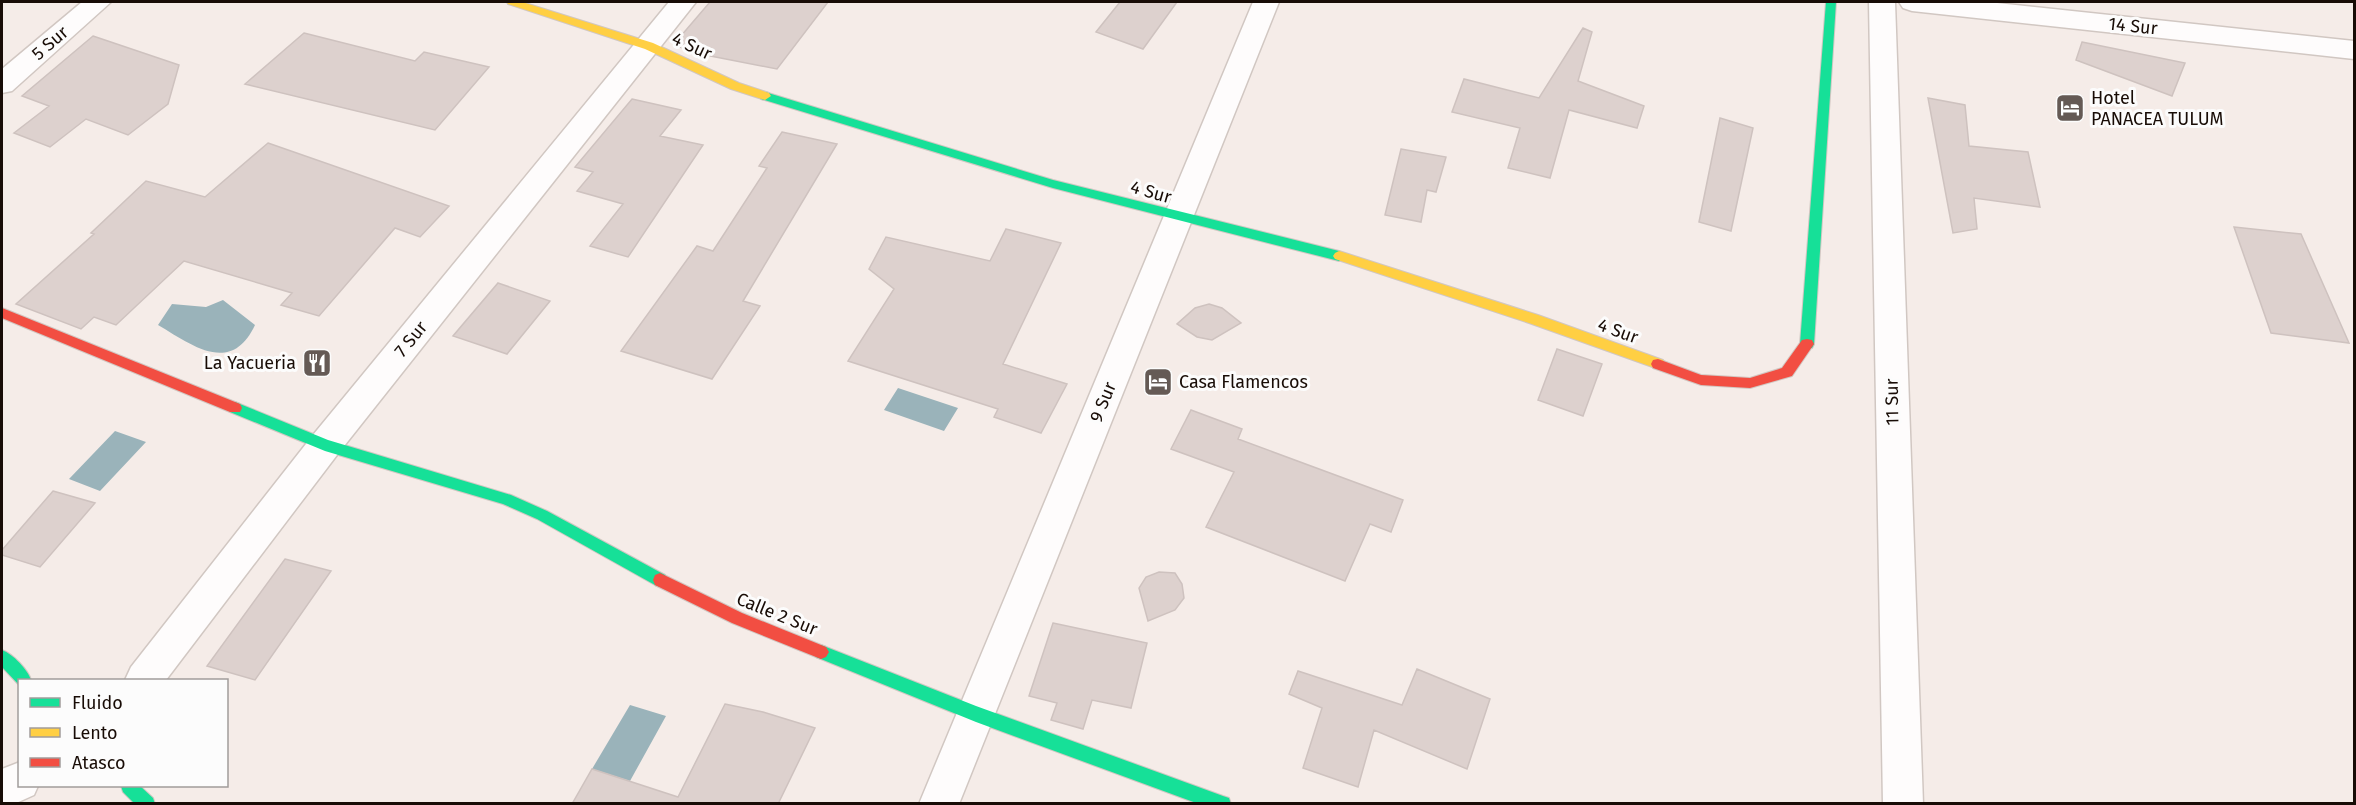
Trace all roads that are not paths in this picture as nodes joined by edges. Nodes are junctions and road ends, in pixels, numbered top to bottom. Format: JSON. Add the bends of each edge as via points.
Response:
{"nodes":[{"id":1,"x":98,"y":2,"type":"edge"},
{"id":2,"x":512,"y":2,"type":"edge"},
{"id":3,"x":683,"y":2,"type":"edge"},
{"id":4,"x":1266,"y":2,"type":"edge"},
{"id":5,"x":1831,"y":2,"type":"edge"},
{"id":6,"x":1882,"y":2,"type":"edge"},
{"id":7,"x":1912,"y":2,"type":"edge"},
{"id":8,"x":649,"y":46,"type":"junction"},
{"id":9,"x":2355,"y":51,"type":"edge"},
{"id":10,"x":2,"y":84,"type":"edge"},
{"id":11,"x":1178,"y":218,"type":"junction"},
{"id":12,"x":2,"y":313,"type":"edge"},
{"id":13,"x":325,"y":445,"type":"junction"},
{"id":14,"x":2,"y":657,"type":"edge"},
{"id":15,"x":22,"y":679,"type":"edge"},
{"id":16,"x":146,"y":679,"type":"edge"},
{"id":17,"x":976,"y":714,"type":"junction"},
{"id":18,"x":18,"y":782,"type":"edge"},
{"id":19,"x":130,"y":787,"type":"edge"},
{"id":20,"x":2,"y":789,"type":"edge"},
{"id":21,"x":147,"y":804,"type":"edge"},
{"id":22,"x":939,"y":804,"type":"edge"},
{"id":23,"x":1223,"y":804,"type":"edge"},
{"id":24,"x":1903,"y":804,"type":"edge"}],
"edges":[{"from":1,"to":10,"type":"street","name":"5 Sur"},
{"from":2,"to":8,"type":"street","name":"4 Sur"},
{"from":3,"to":8,"type":"street","name":"7 Sur"},
{"from":4,"to":11,"type":"street","name":"9 Sur"},
{"from":5,"to":11,"type":"street","name":"4 Sur","via":[[1808,342],[1787,372],[1750,383],[1701,380],[1533,319],[1342,257]]},
{"from":6,"to":24,"type":"street","name":"11 Sur"},
{"from":7,"to":9,"type":"street","name":"14 Sur"},
{"from":8,"to":11,"type":"street","name":"4 Sur","via":[[735,86],[1053,184]]},
{"from":8,"to":13,"type":"street","name":"7 Sur"},
{"from":11,"to":17,"type":"street","name":"9 Sur"},
{"from":12,"to":13,"type":"street","name":"Calle 2 Sur"},
{"from":13,"to":16,"type":"street","name":"7 Sur"},
{"from":13,"to":17,"type":"street","name":"Calle 2 Sur","via":[[506,499],[737,618]]},
{"from":14,"to":15,"type":"street"},
{"from":17,"to":22,"type":"street","name":"9 Sur"},
{"from":17,"to":23,"type":"street","name":"Calle 2 Sur"},
{"from":18,"to":20,"type":"street"},
{"from":19,"to":21,"type":"street"}]}
